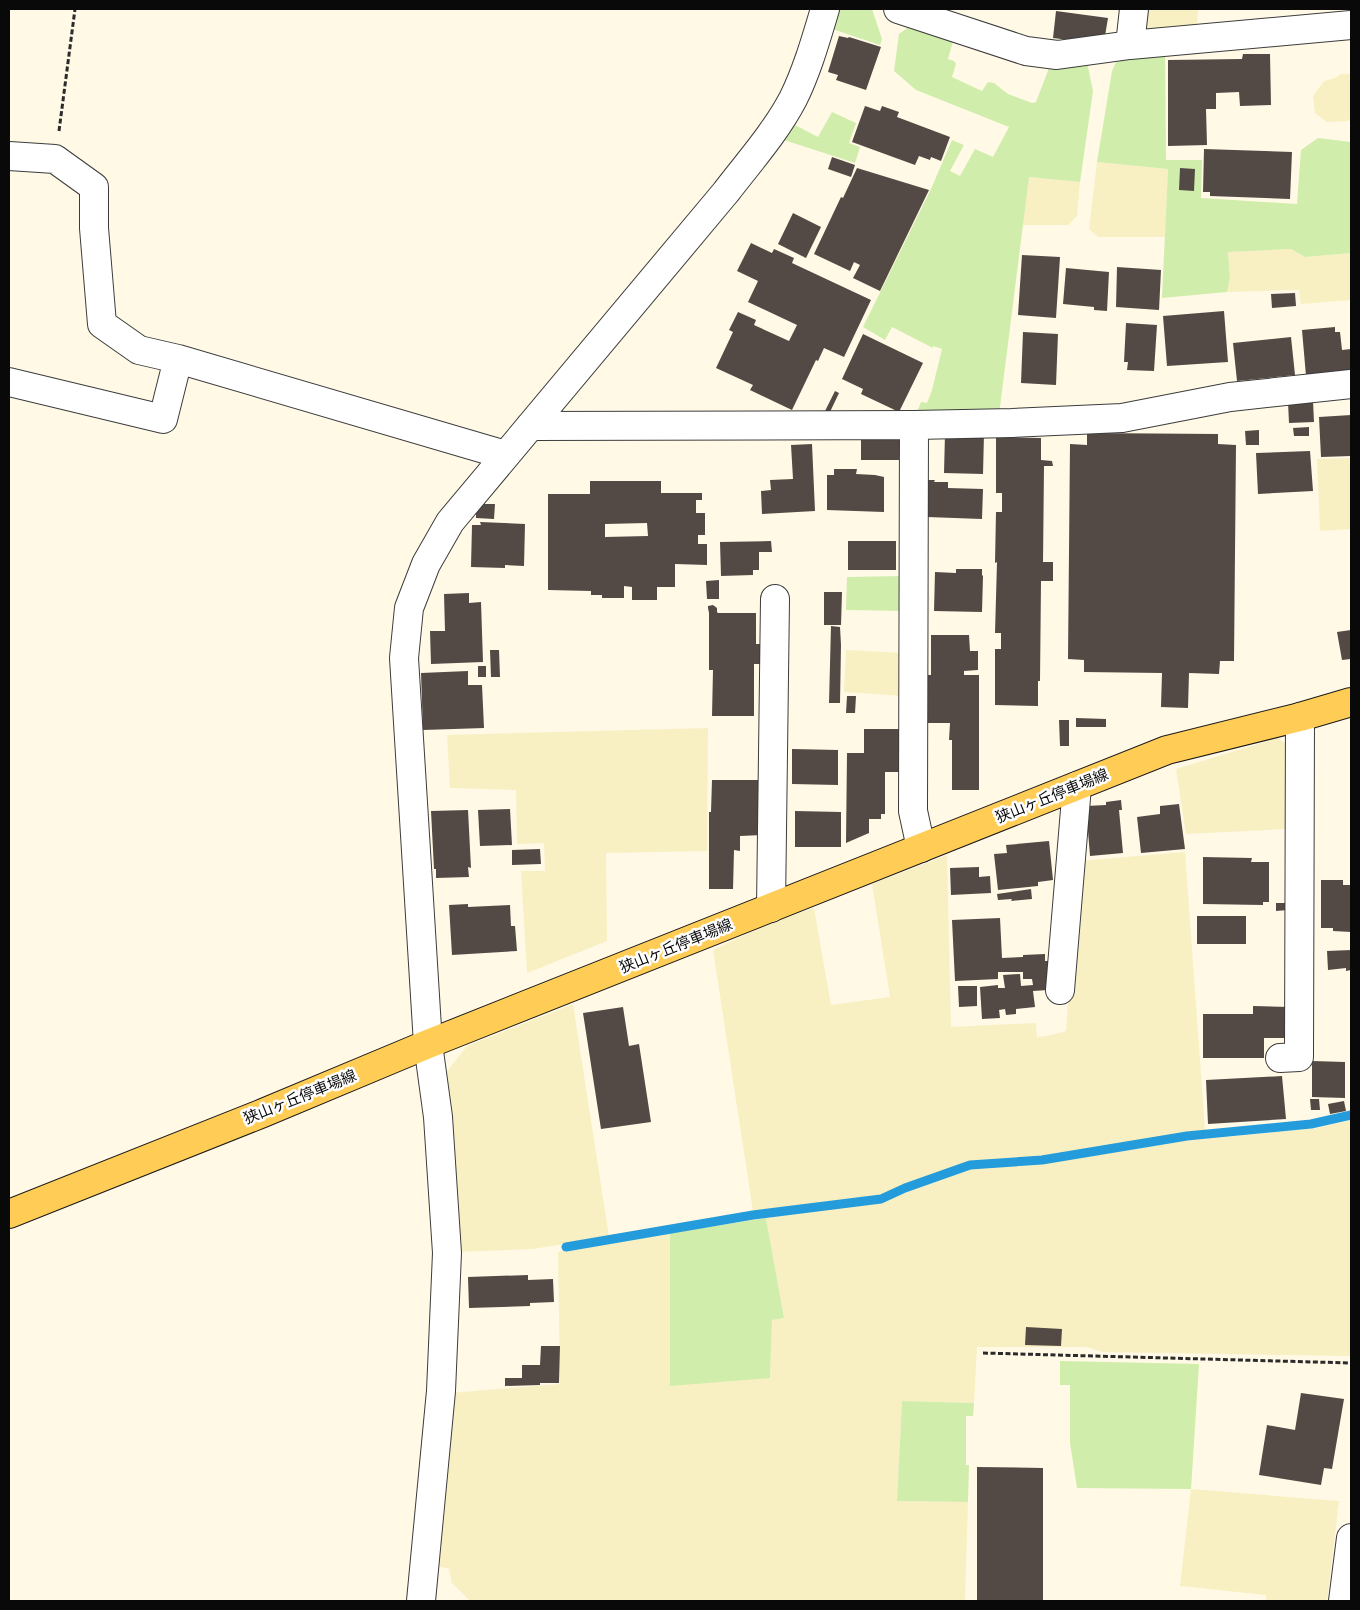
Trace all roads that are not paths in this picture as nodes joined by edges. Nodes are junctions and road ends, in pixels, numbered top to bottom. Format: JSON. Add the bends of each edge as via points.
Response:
{"nodes":[{"id":1,"x":825,"y":9,"type":"edge"},
{"id":2,"x":898,"y":9,"type":"edge"},
{"id":3,"x":1134,"y":9,"type":"edge"},
{"id":4,"x":1351,"y":25,"type":"edge"},
{"id":5,"x":1130,"y":45,"type":"junction"},
{"id":6,"x":9,"y":156,"type":"edge"},
{"id":7,"x":178,"y":359,"type":"junction"},
{"id":8,"x":9,"y":382,"type":"edge"},
{"id":9,"x":1351,"y":384,"type":"edge"},
{"id":10,"x":914,"y":425,"type":"junction"},
{"id":11,"x":530,"y":426,"type":"junction"},
{"id":12,"x":505,"y":456,"type":"junction"},
{"id":13,"x":775,"y":599,"type":"dead end"},
{"id":14,"x":1351,"y":702,"type":"edge"},
{"id":15,"x":1300,"y":718,"type":"junction"},
{"id":16,"x":1077,"y":786,"type":"junction"},
{"id":17,"x":921,"y":848,"type":"junction"},
{"id":18,"x":771,"y":908,"type":"junction"},
{"id":19,"x":1060,"y":990,"type":"dead end"},
{"id":20,"x":428,"y":1044,"type":"junction"},
{"id":21,"x":1280,"y":1058,"type":"dead end"},
{"id":22,"x":9,"y":1214,"type":"edge"},
{"id":23,"x":1351,"y":1538,"type":"edge"},
{"id":24,"x":420,"y":1601,"type":"edge"},
{"id":25,"x":1343,"y":1601,"type":"edge"}],
"edges":[{"from":1,"to":11,"type":"street","via":[[793,99],[767,140]]},
{"from":2,"to":5,"type":"street","via":[[1026,51],[1057,55]]},
{"from":3,"to":5,"type":"street"},
{"from":4,"to":5,"type":"street"},
{"from":6,"to":7,"type":"street","via":[[55,159],[94,188],[102,324],[139,350]]},
{"from":7,"to":8,"type":"street","via":[[164,419]]},
{"from":7,"to":12,"type":"street"},
{"from":9,"to":10,"type":"street","via":[[1230,397],[1122,418]]},
{"from":10,"to":11,"type":"street"},
{"from":10,"to":17,"type":"street","via":[[913,811]]},
{"from":11,"to":12,"type":"street"},
{"from":12,"to":20,"type":"street","via":[[450,522],[426,564],[409,608],[404,658]]},
{"from":13,"to":18,"type":"street"},
{"from":14,"to":15,"type":"main road","name":"狭山ヶ丘停車場線"},
{"from":15,"to":16,"type":"main road","name":"狭山ヶ丘停車場線","via":[[1167,750]]},
{"from":15,"to":21,"type":"street","via":[[1299,1057]]},
{"from":16,"to":17,"type":"main road","name":"狭山ヶ丘停車場線"},
{"from":16,"to":19,"type":"street"},
{"from":17,"to":18,"type":"main road","name":"狭山ヶ丘停車場線"},
{"from":18,"to":20,"type":"main road","name":"狭山ヶ丘停車場線"},
{"from":20,"to":22,"type":"main road","name":"狭山ヶ丘停車場線"},
{"from":20,"to":24,"type":"street","via":[[438,1117],[447,1253],[441,1390]]},
{"from":23,"to":25,"type":"street"}]}
